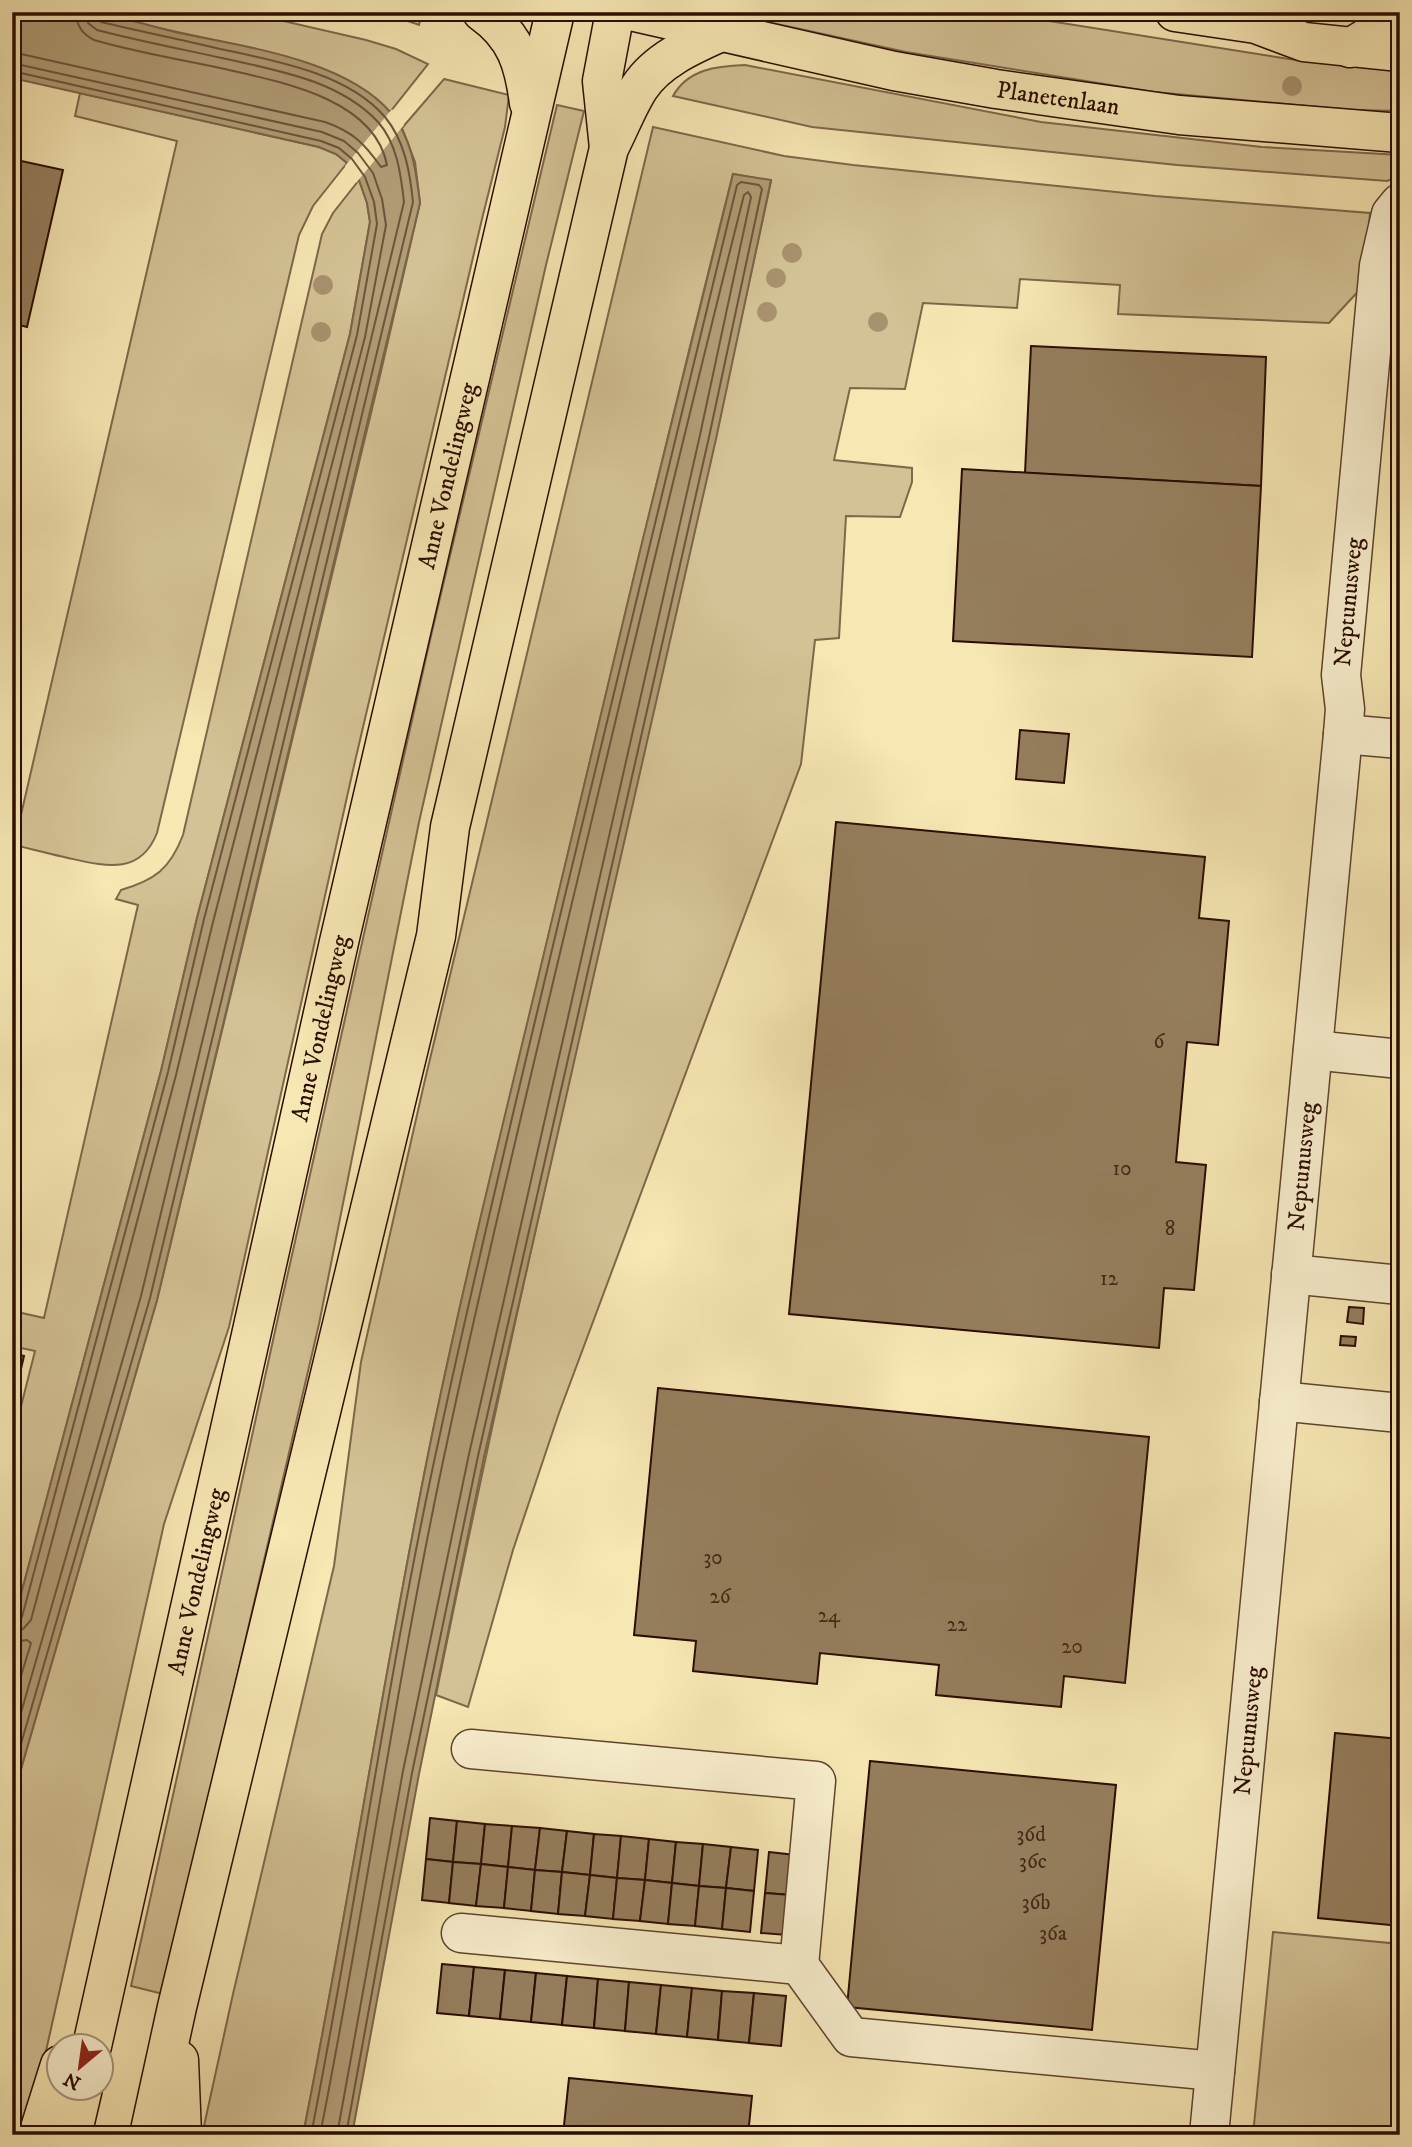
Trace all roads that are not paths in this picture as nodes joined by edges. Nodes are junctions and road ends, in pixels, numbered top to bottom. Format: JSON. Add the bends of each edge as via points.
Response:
{"nodes":[{"id":1,"x":482,"y":12,"type":"edge"},
{"id":2,"x":555,"y":12,"type":"edge"},
{"id":3,"x":615,"y":12,"type":"edge"},
{"id":4,"x":635,"y":12,"type":"edge"},
{"id":5,"x":1175,"y":12,"type":"edge"},
{"id":6,"x":1400,"y":13,"type":"edge"},
{"id":7,"x":721,"y":32,"type":"junction"},
{"id":8,"x":1350,"y":48,"type":"junction"},
{"id":9,"x":1400,"y":52,"type":"edge"},
{"id":10,"x":531,"y":114,"type":"junction"},
{"id":11,"x":1400,"y":133,"type":"edge"},
{"id":12,"x":609,"y":148,"type":"junction"},
{"id":13,"x":1400,"y":203,"type":"edge"},
{"id":14,"x":1343,"y":734,"type":"junction"},
{"id":15,"x":1400,"y":739,"type":"edge"},
{"id":16,"x":1312,"y":1050,"type":"junction"},
{"id":17,"x":1400,"y":1059,"type":"edge"},
{"id":18,"x":1291,"y":1274,"type":"junction"},
{"id":19,"x":1400,"y":1285,"type":"edge"},
{"id":20,"x":1279,"y":1401,"type":"junction"},
{"id":21,"x":1400,"y":1413,"type":"edge"},
{"id":22,"x":471,"y":1749,"type":"dead end"},
{"id":23,"x":461,"y":1933,"type":"dead end"},
{"id":24,"x":799,"y":1965,"type":"junction"},
{"id":25,"x":108,"y":1971,"type":"junction"},
{"id":26,"x":177,"y":2007,"type":"junction"},
{"id":27,"x":76,"y":2032,"type":"edge"},
{"id":28,"x":95,"y":2032,"type":"edge"},
{"id":29,"x":1215,"y":2071,"type":"junction"},
{"id":30,"x":48,"y":2102,"type":"edge"},
{"id":31,"x":80,"y":2102,"type":"edge"},
{"id":32,"x":38,"y":2135,"type":"edge"},
{"id":33,"x":72,"y":2135,"type":"edge"},
{"id":34,"x":149,"y":2135,"type":"edge"},
{"id":35,"x":182,"y":2135,"type":"edge"},
{"id":36,"x":1209,"y":2135,"type":"edge"}],
"edges":[{"from":1,"to":10,"type":"main road","via":[[518,51]]},
{"from":2,"to":10,"type":"main road","name":"Anne Vondelingweg"},
{"from":3,"to":12,"type":"main road","via":[[602,81]]},
{"from":4,"to":7,"type":"main road","name":"Planetenlaan"},
{"from":5,"to":8,"type":"main road","via":[[1256,24],[1304,42]]},
{"from":6,"to":8,"type":"main road"},
{"from":7,"to":11,"type":"main road","name":"Planetenlaan","via":[[996,89],[1179,115]]},
{"from":7,"to":12,"type":"main road","via":[[687,47],[640,87]]},
{"from":8,"to":9,"type":"main road"},
{"from":10,"to":25,"type":"main road","name":"Anne Vondelingweg"},
{"from":12,"to":26,"type":"main road","via":[[450,827],[436,936]]},
{"from":13,"to":14,"type":"street","name":"Neptunusweg","via":[[1391,214],[1379,266],[1341,675]]},
{"from":14,"to":15,"type":"street"},
{"from":14,"to":16,"type":"street","name":"Neptunusweg"},
{"from":16,"to":17,"type":"street"},
{"from":16,"to":18,"type":"street","name":"Neptunusweg"},
{"from":18,"to":19,"type":"street"},
{"from":18,"to":20,"type":"street","name":"Neptunusweg"},
{"from":20,"to":21,"type":"street"},
{"from":20,"to":29,"type":"street","name":"Neptunusweg"},
{"from":22,"to":24,"type":"street","via":[[816,1781]]},
{"from":23,"to":24,"type":"street"},
{"from":24,"to":29,"type":"street","via":[[850,2037]]},
{"from":25,"to":27,"type":"main road"},
{"from":25,"to":28,"type":"main road","name":"Anne Vondelingweg"},
{"from":26,"to":34,"type":"main road"},
{"from":26,"to":35,"type":"main road"},
{"from":29,"to":36,"type":"street","name":"Neptunusweg"},
{"from":30,"to":32,"type":"main road"},
{"from":31,"to":33,"type":"main road"}]}
